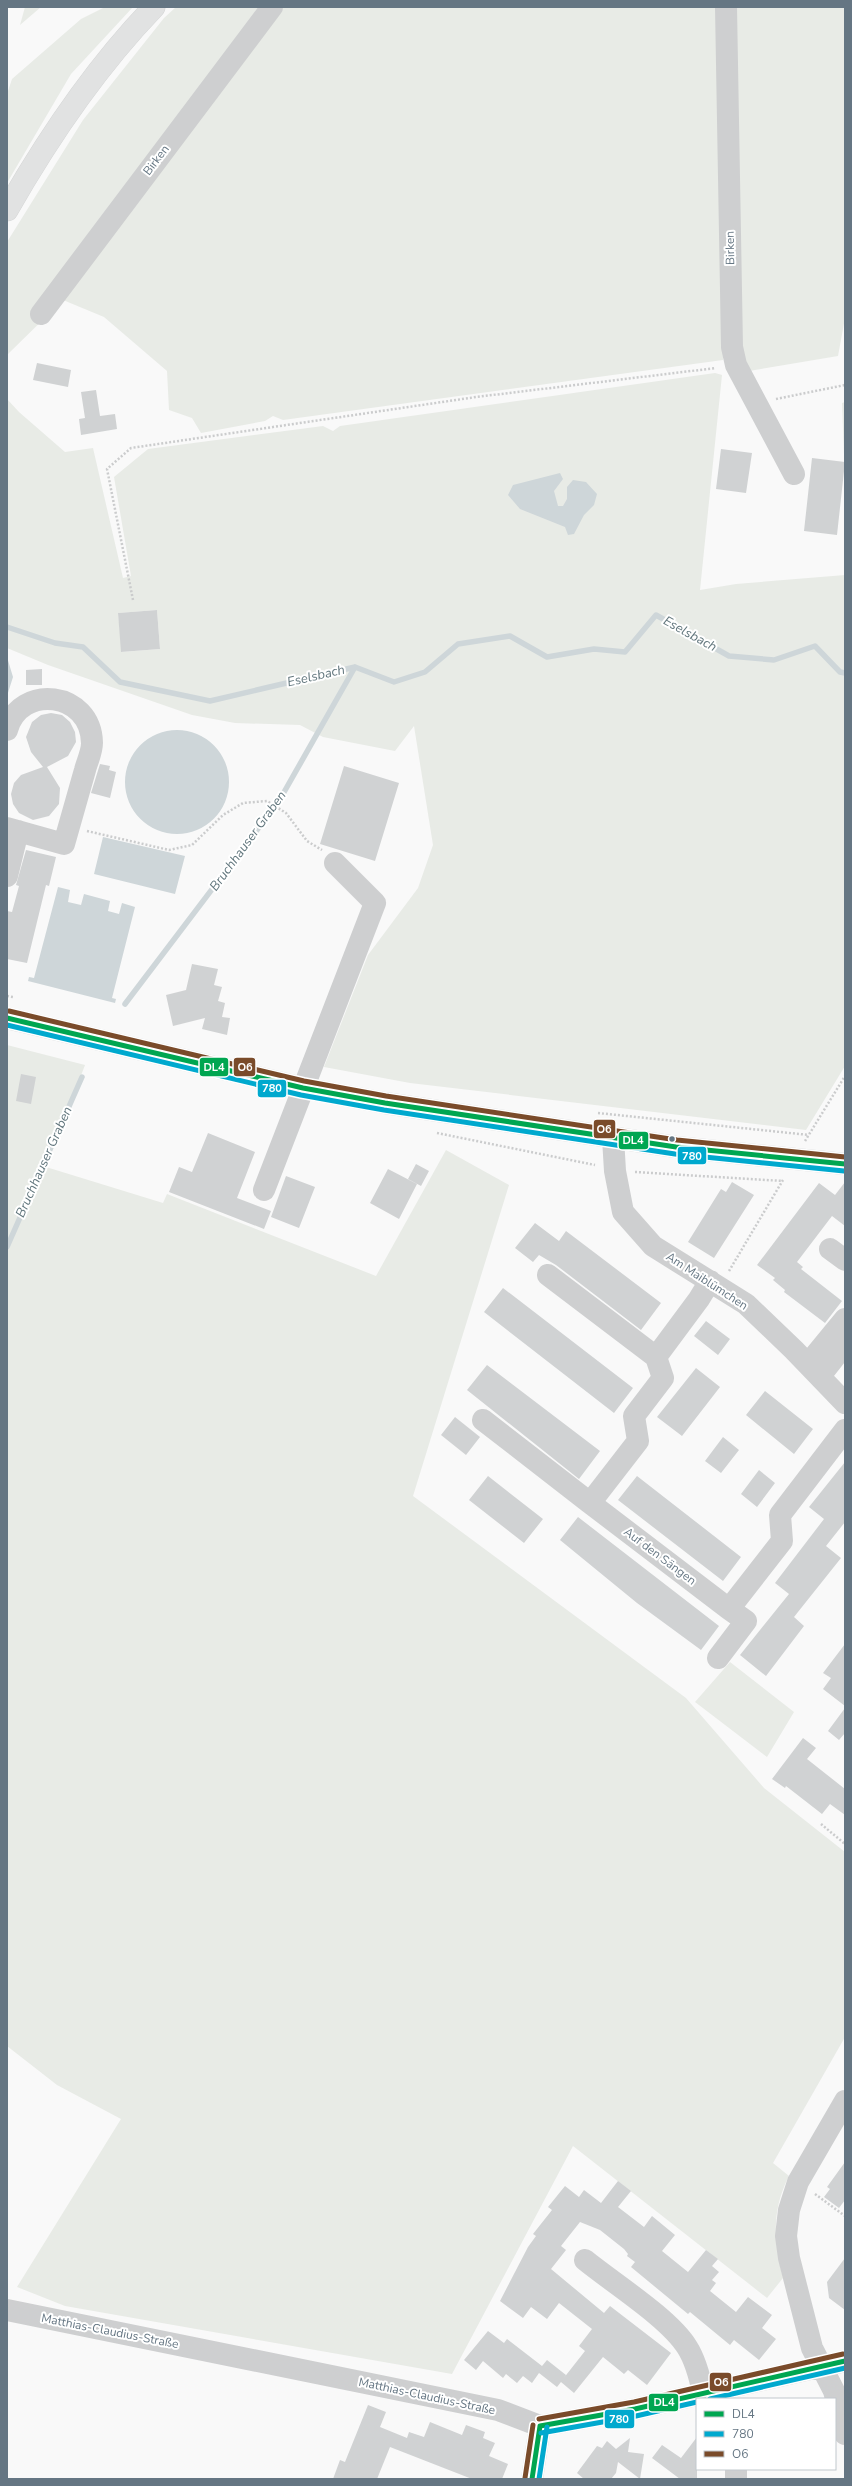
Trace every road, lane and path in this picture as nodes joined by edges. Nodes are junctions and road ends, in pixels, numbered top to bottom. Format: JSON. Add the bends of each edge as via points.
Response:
{"nodes":[{"id":1,"x":154,"y":7,"type":"edge"},
{"id":2,"x":272,"y":7,"type":"edge"},
{"id":3,"x":726,"y":7,"type":"edge"},
{"id":4,"x":7,"y":210,"type":"edge"},
{"id":5,"x":41,"y":314,"type":"dead end"},
{"id":6,"x":736,"y":365,"type":"junction"},
{"id":7,"x":845,"y":385,"type":"edge"},
{"id":8,"x":758,"y":402,"type":"junction"},
{"id":9,"x":794,"y":474,"type":"dead end"},
{"id":10,"x":133,"y":600,"type":"dead end"},
{"id":11,"x":7,"y":730,"type":"edge"},
{"id":12,"x":69,"y":826,"type":"junction"},
{"id":13,"x":13,"y":830,"type":"edge"},
{"id":14,"x":335,"y":863,"type":"joint"},
{"id":15,"x":7,"y":876,"type":"edge"},
{"id":16,"x":7,"y":1018,"type":"edge"},
{"id":17,"x":845,"y":1076,"type":"edge"},
{"id":18,"x":303,"y":1088,"type":"junction"},
{"id":19,"x":597,"y":1113,"type":"dead end"},
{"id":20,"x":809,"y":1135,"type":"junction"},
{"id":21,"x":613,"y":1138,"type":"junction"},
{"id":22,"x":795,"y":1159,"type":"junction"},
{"id":23,"x":845,"y":1164,"type":"edge"},
{"id":24,"x":264,"y":1190,"type":"dead end"},
{"id":25,"x":548,"y":1276,"type":"dead end"},
{"id":26,"x":715,"y":1284,"type":"junction"},
{"id":27,"x":845,"y":1319,"type":"edge"},
{"id":28,"x":845,"y":1344,"type":"edge"},
{"id":29,"x":656,"y":1357,"type":"junction"},
{"id":30,"x":814,"y":1370,"type":"junction"},
{"id":31,"x":845,"y":1403,"type":"edge"},
{"id":32,"x":483,"y":1420,"type":"dead end"},
{"id":33,"x":845,"y":1430,"type":"edge"},
{"id":34,"x":590,"y":1503,"type":"junction"},
{"id":35,"x":730,"y":1609,"type":"junction"},
{"id":36,"x":718,"y":1658,"type":"dead end"},
{"id":37,"x":821,"y":1824,"type":"dead end"},
{"id":38,"x":845,"y":1844,"type":"edge"},
{"id":39,"x":845,"y":2101,"type":"edge"},
{"id":40,"x":798,"y":2182,"type":"junction"},
{"id":41,"x":845,"y":2216,"type":"edge"},
{"id":42,"x":585,"y":2260,"type":"dead end"},
{"id":43,"x":7,"y":2310,"type":"edge"},
{"id":44,"x":845,"y":2361,"type":"edge"},
{"id":45,"x":822,"y":2366,"type":"junction"},
{"id":46,"x":740,"y":2392,"type":"edge"},
{"id":47,"x":703,"y":2393,"type":"junction"},
{"id":48,"x":836,"y":2398,"type":"edge"},
{"id":49,"x":836,"y":2399,"type":"edge"},
{"id":50,"x":540,"y":2426,"type":"junction"},
{"id":51,"x":845,"y":2434,"type":"edge"},
{"id":52,"x":532,"y":2479,"type":"edge"}],
"edges":[{"from":1,"to":4,"type":"highway","via":[[104,64],[67,115]]},
{"from":2,"to":5,"type":"street","name":"Birken"},
{"from":3,"to":6,"type":"street","name":"Birken","via":[[732,347]]},
{"from":6,"to":8,"type":"street","name":"Birken"},
{"from":6,"to":10,"type":"path","via":[[476,397],[131,448],[107,469]]},
{"from":7,"to":8,"type":"path"},
{"from":8,"to":9,"type":"street","name":"Birken"},
{"from":11,"to":12,"type":"street","via":[[9,721],[22,708],[42,699],[59,699],[76,709],[89,724],[92,744]]},
{"from":12,"to":13,"type":"street","via":[[64,844]]},
{"from":12,"to":14,"type":"path","via":[[169,850],[192,845],[223,815],[243,803],[267,801],[286,813],[307,841],[328,854]]},
{"from":13,"to":15,"type":"street"},
{"from":14,"to":18,"type":"street","via":[[375,903]]},
{"from":16,"to":18,"type":"street"},
{"from":17,"to":20,"type":"path"},
{"from":18,"to":21,"type":"street"},
{"from":18,"to":24,"type":"street"},
{"from":19,"to":20,"type":"path"},
{"from":20,"to":22,"type":"path"},
{"from":21,"to":22,"type":"street"},
{"from":21,"to":26,"type":"street","name":"Am Maiblümchen","via":[[614,1170],[623,1212],[653,1246]]},
{"from":22,"to":23,"type":"street"},
{"from":22,"to":26,"type":"path"},
{"from":25,"to":29,"type":"street"},
{"from":26,"to":29,"type":"street","via":[[699,1299]]},
{"from":26,"to":30,"type":"street","name":"Am Maiblümchen","via":[[746,1304]]},
{"from":27,"to":30,"type":"street"},
{"from":28,"to":30,"type":"street"},
{"from":29,"to":34,"type":"street","via":[[663,1378],[634,1416],[638,1441]]},
{"from":30,"to":31,"type":"street","name":"Am Maiblümchen"},
{"from":32,"to":34,"type":"street","name":"Auf den Sängen"},
{"from":33,"to":35,"type":"street","via":[[780,1515],[782,1541]]},
{"from":34,"to":35,"type":"street","name":"Auf den Sängen"},
{"from":35,"to":36,"type":"street","name":"Auf den Sängen","via":[[746,1622]]},
{"from":37,"to":38,"type":"path"},
{"from":39,"to":40,"type":"street"},
{"from":40,"to":41,"type":"path"},
{"from":40,"to":45,"type":"street","via":[[789,2210],[786,2236],[789,2258],[812,2348]]},
{"from":42,"to":47,"type":"street","via":[[668,2325],[687,2347],[698,2372]]},
{"from":43,"to":50,"type":"street","name":"Matthias-Claudius-Straße","via":[[498,2410]]},
{"from":44,"to":45,"type":"street"},
{"from":45,"to":46,"type":"street"},
{"from":45,"to":48,"type":"street"},
{"from":46,"to":47,"type":"street"},
{"from":47,"to":50,"type":"street","via":[[635,2409]]},
{"from":49,"to":51,"type":"street"},
{"from":50,"to":52,"type":"street"}]}
